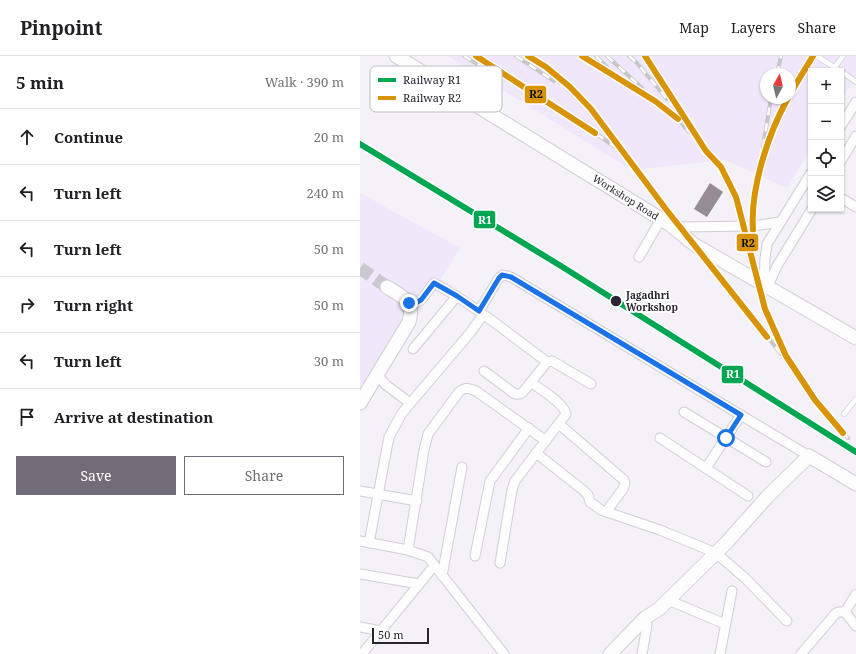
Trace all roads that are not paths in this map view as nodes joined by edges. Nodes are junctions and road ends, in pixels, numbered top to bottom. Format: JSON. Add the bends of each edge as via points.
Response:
{"nodes":[{"id":1,"x":396,"y":56,"type":"edge"},
{"id":2,"x":817,"y":56,"type":"edge"},
{"id":3,"x":843,"y":56,"type":"edge"},
{"id":4,"x":412,"y":66,"type":"edge"},
{"id":5,"x":835,"y":67,"type":"joint"},
{"id":6,"x":844,"y":73,"type":"edge"},
{"id":7,"x":856,"y":82,"type":"edge"},
{"id":8,"x":856,"y":102,"type":"edge"},
{"id":9,"x":487,"y":112,"type":"edge"},
{"id":10,"x":844,"y":121,"type":"edge"},
{"id":11,"x":856,"y":136,"type":"edge"},
{"id":12,"x":844,"y":156,"type":"edge"},
{"id":13,"x":809,"y":176,"type":"edge"},
{"id":14,"x":844,"y":200,"type":"edge"},
{"id":15,"x":856,"y":207,"type":"edge"},
{"id":16,"x":810,"y":212,"type":"edge"},
{"id":17,"x":665,"y":222,"type":"junction"},
{"id":18,"x":780,"y":222,"type":"junction"},
{"id":19,"x":639,"y":257,"type":"dead end"},
{"id":20,"x":766,"y":286,"type":"junction"},
{"id":21,"x":387,"y":287,"type":"tunnel mouth"},
{"id":22,"x":457,"y":296,"type":"junction"},
{"id":23,"x":410,"y":306,"type":"junction"},
{"id":24,"x":481,"y":313,"type":"junction"},
{"id":25,"x":856,"y":338,"type":"edge"},
{"id":26,"x":414,"y":349,"type":"dead end"},
{"id":27,"x":547,"y":362,"type":"junction"},
{"id":28,"x":484,"y":371,"type":"dead end"},
{"id":29,"x":377,"y":375,"type":"junction"},
{"id":30,"x":532,"y":383,"type":"junction"},
{"id":31,"x":591,"y":384,"type":"dead end"},
{"id":32,"x":856,"y":399,"type":"edge"},
{"id":33,"x":360,"y":403,"type":"edge"},
{"id":34,"x":410,"y":403,"type":"junction"},
{"id":35,"x":684,"y":412,"type":"dead end"},
{"id":36,"x":844,"y":414,"type":"dead end"},
{"id":37,"x":741,"y":415,"type":"junction"},
{"id":38,"x":559,"y":424,"type":"junction"},
{"id":39,"x":529,"y":428,"type":"junction"},
{"id":40,"x":660,"y":438,"type":"dead end"},
{"id":41,"x":726,"y":438,"type":"junction"},
{"id":42,"x":546,"y":441,"type":"junction"},
{"id":43,"x":536,"y":453,"type":"junction"},
{"id":44,"x":809,"y":456,"type":"junction"},
{"id":45,"x":766,"y":462,"type":"dead end"},
{"id":46,"x":462,"y":467,"type":"dead end"},
{"id":47,"x":706,"y":468,"type":"junction"},
{"id":48,"x":856,"y":484,"type":"edge"},
{"id":49,"x":360,"y":491,"type":"edge"},
{"id":50,"x":378,"y":495,"type":"junction"},
{"id":51,"x":748,"y":496,"type":"dead end"},
{"id":52,"x":417,"y":501,"type":"junction"},
{"id":53,"x":606,"y":512,"type":"junction"},
{"id":54,"x":365,"y":542,"type":"edge"},
{"id":55,"x":408,"y":550,"type":"junction"},
{"id":56,"x":716,"y":553,"type":"junction"},
{"id":57,"x":475,"y":556,"type":"dead end"},
{"id":58,"x":500,"y":563,"type":"dead end"},
{"id":59,"x":434,"y":566,"type":"junction"},
{"id":60,"x":360,"y":574,"type":"edge"},
{"id":61,"x":442,"y":576,"type":"junction"},
{"id":62,"x":419,"y":584,"type":"junction"},
{"id":63,"x":732,"y":591,"type":"dead end"},
{"id":64,"x":856,"y":594,"type":"edge"},
{"id":65,"x":668,"y":600,"type":"junction"},
{"id":66,"x":845,"y":612,"type":"junction"},
{"id":67,"x":645,"y":618,"type":"junction"},
{"id":68,"x":787,"y":621,"type":"dead end"},
{"id":69,"x":725,"y":624,"type":"junction"},
{"id":70,"x":856,"y":626,"type":"edge"},
{"id":71,"x":360,"y":627,"type":"edge"},
{"id":72,"x":381,"y":631,"type":"junction"},
{"id":73,"x":362,"y":654,"type":"edge"},
{"id":74,"x":504,"y":654,"type":"edge"},
{"id":75,"x":610,"y":654,"type":"edge"},
{"id":76,"x":642,"y":654,"type":"edge"},
{"id":77,"x":645,"y":654,"type":"edge"},
{"id":78,"x":720,"y":654,"type":"edge"},
{"id":79,"x":801,"y":654,"type":"edge"}],
"edges":[{"from":1,"to":4,"type":"main road","name":"Workshop Road"},
{"from":2,"to":5,"type":"lane"},
{"from":3,"to":5,"type":"lane"},
{"from":6,"to":7,"type":"lane"},
{"from":8,"to":10,"type":"street"},
{"from":9,"to":17,"type":"main road","name":"Workshop Road"},
{"from":11,"to":12,"type":"street"},
{"from":13,"to":18,"type":"street"},
{"from":14,"to":15,"type":"street"},
{"from":16,"to":20,"type":"street"},
{"from":17,"to":18,"type":"street","via":[[680,226],[753,226]]},
{"from":17,"to":19,"type":"street"},
{"from":17,"to":20,"type":"main road","name":"Workshop Road","via":[[695,245]]},
{"from":18,"to":20,"type":"street","via":[[767,244]]},
{"from":20,"to":25,"type":"main road","name":"Workshop Road"},
{"from":21,"to":23,"type":"main road","via":[[405,299]]},
{"from":22,"to":23,"type":"street","via":[[434,283],[421,300]]},
{"from":22,"to":24,"type":"street"},
{"from":22,"to":26,"type":"street"},
{"from":23,"to":29,"type":"main road","via":[[409,322]]},
{"from":24,"to":27,"type":"street"},
{"from":24,"to":34,"type":"street","via":[[470,333]]},
{"from":24,"to":37,"type":"street","via":[[499,278],[502,275],[511,277]]},
{"from":27,"to":30,"type":"street"},
{"from":27,"to":31,"type":"street","via":[[552,360]]},
{"from":28,"to":30,"type":"street","via":[[515,394],[520,394]]},
{"from":29,"to":33,"type":"main road"},
{"from":29,"to":34,"type":"street"},
{"from":30,"to":38,"type":"street","via":[[565,409],[566,414]]},
{"from":32,"to":36,"type":"lane"},
{"from":34,"to":50,"type":"street","via":[[389,437]]},
{"from":35,"to":41,"type":"street"},
{"from":37,"to":41,"type":"street"},
{"from":37,"to":44,"type":"street"},
{"from":38,"to":42,"type":"street"},
{"from":38,"to":53,"type":"street","via":[[624,480],[623,489]]},
{"from":39,"to":42,"type":"street"},
{"from":39,"to":52,"type":"street","via":[[476,391],[463,388],[428,434]]},
{"from":39,"to":57,"type":"street","via":[[490,481]]},
{"from":40,"to":47,"type":"street"},
{"from":41,"to":45,"type":"street"},
{"from":41,"to":47,"type":"street"},
{"from":42,"to":43,"type":"street"},
{"from":43,"to":53,"type":"street","via":[[583,490],[593,506]]},
{"from":43,"to":58,"type":"street","via":[[519,474],[512,490]]},
{"from":44,"to":48,"type":"main road"},
{"from":44,"to":56,"type":"main road"},
{"from":46,"to":61,"type":"street"},
{"from":47,"to":51,"type":"street"},
{"from":49,"to":50,"type":"street"},
{"from":50,"to":52,"type":"street"},
{"from":50,"to":54,"type":"street"},
{"from":52,"to":55,"type":"street"},
{"from":53,"to":56,"type":"street"},
{"from":54,"to":55,"type":"street"},
{"from":55,"to":59,"type":"street","via":[[428,557]]},
{"from":56,"to":65,"type":"main road"},
{"from":56,"to":68,"type":"street","via":[[745,578]]},
{"from":59,"to":61,"type":"street"},
{"from":59,"to":62,"type":"street"},
{"from":60,"to":62,"type":"street"},
{"from":61,"to":74,"type":"street"},
{"from":62,"to":72,"type":"street"},
{"from":63,"to":69,"type":"street"},
{"from":64,"to":66,"type":"street"},
{"from":65,"to":67,"type":"main road"},
{"from":65,"to":69,"type":"street"},
{"from":66,"to":70,"type":"street"},
{"from":66,"to":79,"type":"street","via":[[836,613]]},
{"from":67,"to":75,"type":"main road"},
{"from":67,"to":76,"type":"street","via":[[647,625]]},
{"from":69,"to":78,"type":"street"},
{"from":71,"to":72,"type":"street"},
{"from":72,"to":73,"type":"street"},
{"from":76,"to":77,"type":"street"}]}
